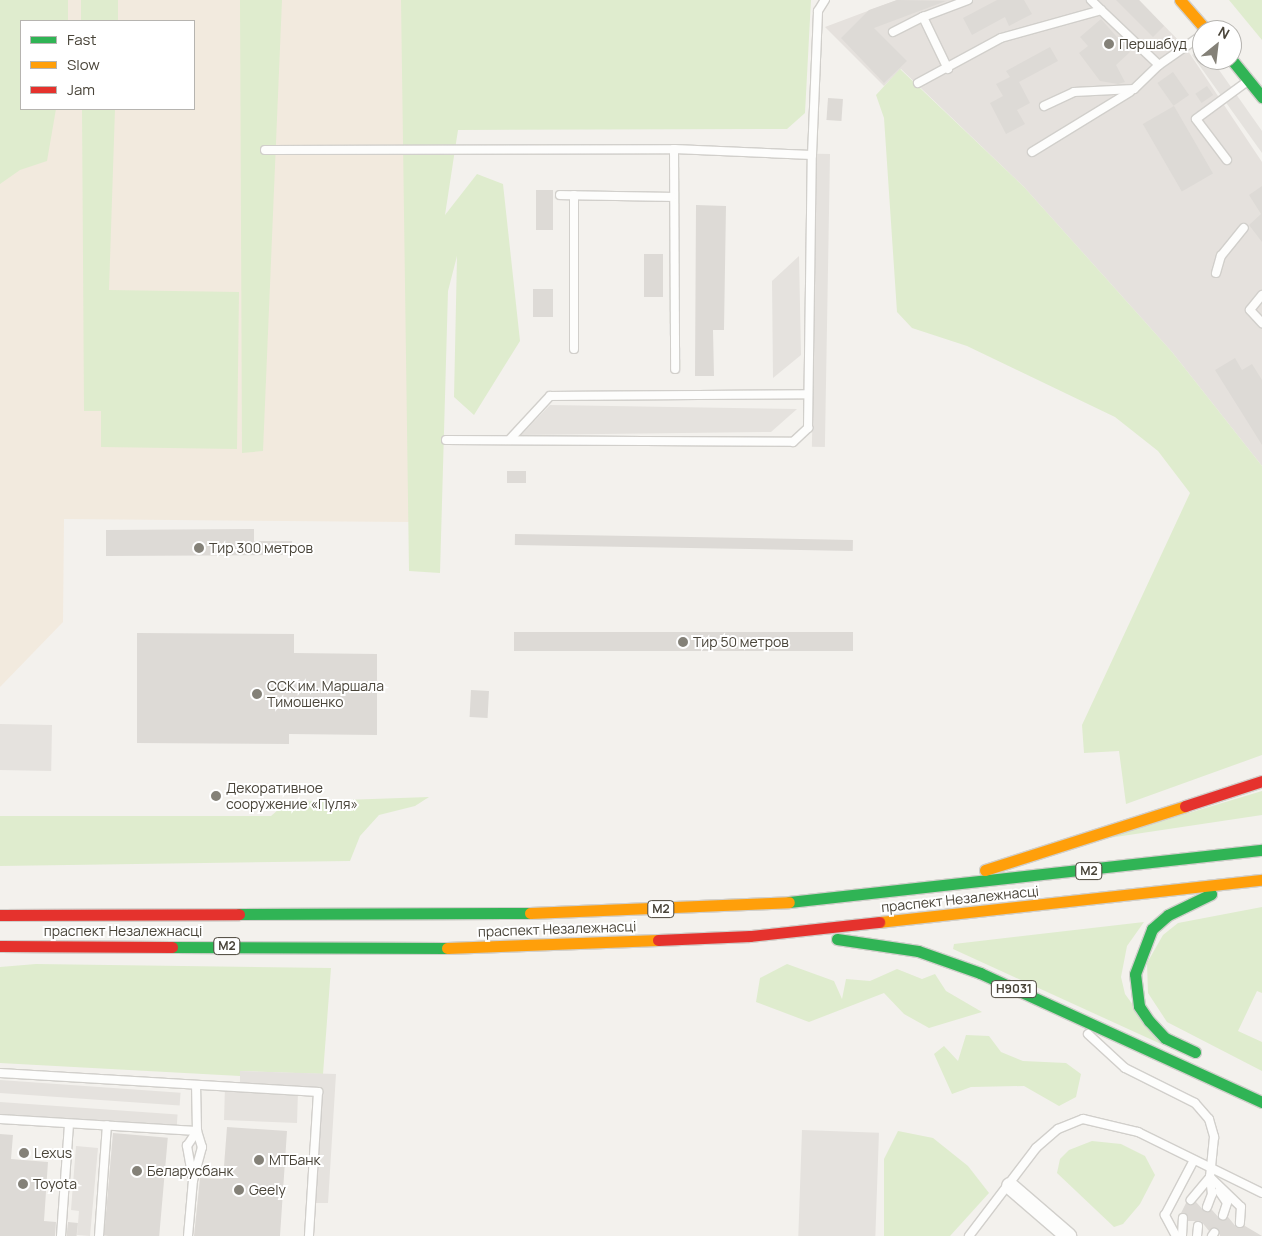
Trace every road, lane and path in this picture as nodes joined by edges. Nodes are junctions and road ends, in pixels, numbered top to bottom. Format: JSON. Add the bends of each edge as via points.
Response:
{"nodes":[{"id":1,"x":825,"y":0,"type":"edge"},
{"id":2,"x":968,"y":0,"type":"edge"},
{"id":3,"x":1091,"y":0,"type":"edge"},
{"id":4,"x":1180,"y":0,"type":"edge"},
{"id":5,"x":1101,"y":10,"type":"junction"},
{"id":6,"x":923,"y":17,"type":"junction"},
{"id":7,"x":1197,"y":20,"type":"edge"},
{"id":8,"x":893,"y":32,"type":"dead end"},
{"id":9,"x":1192,"y":43,"type":"edge"},
{"id":10,"x":1159,"y":65,"type":"junction"},
{"id":11,"x":948,"y":69,"type":"junction"},
{"id":12,"x":1240,"y":70,"type":"edge"},
{"id":13,"x":1249,"y":80,"type":"junction"},
{"id":14,"x":918,"y":83,"type":"dead end"},
{"id":15,"x":1134,"y":89,"type":"junction"},
{"id":16,"x":1262,"y":97,"type":"edge"},
{"id":17,"x":1044,"y":106,"type":"dead end"},
{"id":18,"x":674,"y":149,"type":"junction"},
{"id":19,"x":264,"y":150,"type":"dead end"},
{"id":20,"x":1032,"y":152,"type":"dead end"},
{"id":21,"x":812,"y":155,"type":"junction"},
{"id":22,"x":1227,"y":160,"type":"dead end"},
{"id":23,"x":560,"y":194,"type":"dead end"},
{"id":24,"x":574,"y":195,"type":"junction"},
{"id":25,"x":672,"y":197,"type":"junction"},
{"id":26,"x":1244,"y":228,"type":"dead end"},
{"id":27,"x":1216,"y":273,"type":"dead end"},
{"id":28,"x":1262,"y":295,"type":"edge"},
{"id":29,"x":1262,"y":323,"type":"edge"},
{"id":30,"x":574,"y":349,"type":"dead end"},
{"id":31,"x":675,"y":369,"type":"dead end"},
{"id":32,"x":807,"y":394,"type":"junction"},
{"id":33,"x":511,"y":438,"type":"junction"},
{"id":34,"x":446,"y":440,"type":"dead end"},
{"id":35,"x":1262,"y":781,"type":"edge"},
{"id":36,"x":1262,"y":850,"type":"edge"},
{"id":37,"x":1262,"y":880,"type":"edge"},
{"id":38,"x":1226,"y":886,"type":"junction"},
{"id":39,"x":916,"y":892,"type":"junction"},
{"id":40,"x":0,"y":915,"type":"edge"},
{"id":41,"x":750,"y":936,"type":"junction"},
{"id":42,"x":0,"y":946,"type":"edge"},
{"id":43,"x":1039,"y":1000,"type":"junction"},
{"id":44,"x":1209,"y":1058,"type":"dead end"},
{"id":45,"x":0,"y":1073,"type":"edge"},
{"id":46,"x":196,"y":1085,"type":"junction"},
{"id":47,"x":1262,"y":1102,"type":"edge"},
{"id":48,"x":0,"y":1118,"type":"edge"},
{"id":49,"x":69,"y":1124,"type":"junction"},
{"id":50,"x":107,"y":1125,"type":"junction"},
{"id":51,"x":197,"y":1131,"type":"junction"},
{"id":52,"x":1194,"y":1160,"type":"junction"},
{"id":53,"x":1211,"y":1173,"type":"junction"},
{"id":54,"x":193,"y":1180,"type":"junction"},
{"id":55,"x":1010,"y":1186,"type":"junction"},
{"id":56,"x":1262,"y":1193,"type":"edge"},
{"id":57,"x":1191,"y":1200,"type":"dead end"},
{"id":58,"x":1208,"y":1207,"type":"dead end"},
{"id":59,"x":1223,"y":1215,"type":"dead end"},
{"id":60,"x":1183,"y":1218,"type":"dead end"},
{"id":61,"x":1240,"y":1223,"type":"dead end"},
{"id":62,"x":1198,"y":1226,"type":"dead end"},
{"id":63,"x":61,"y":1236,"type":"edge"},
{"id":64,"x":100,"y":1236,"type":"edge"},
{"id":65,"x":188,"y":1236,"type":"edge"},
{"id":66,"x":309,"y":1236,"type":"edge"},
{"id":67,"x":969,"y":1236,"type":"edge"},
{"id":68,"x":1068,"y":1236,"type":"edge"},
{"id":69,"x":1176,"y":1236,"type":"edge"},
{"id":70,"x":1182,"y":1236,"type":"edge"},
{"id":71,"x":1197,"y":1236,"type":"edge"}],
"edges":[{"from":1,"to":21,"type":"lane","via":[[818,11]]},
{"from":2,"to":6,"type":"lane"},
{"from":3,"to":5,"type":"lane"},
{"from":4,"to":7,"type":"main road"},
{"from":5,"to":10,"type":"lane"},
{"from":5,"to":11,"type":"lane","via":[[1001,38]]},
{"from":6,"to":8,"type":"lane"},
{"from":6,"to":11,"type":"lane"},
{"from":9,"to":10,"type":"lane"},
{"from":10,"to":15,"type":"lane"},
{"from":11,"to":14,"type":"lane"},
{"from":12,"to":13,"type":"main road"},
{"from":13,"to":16,"type":"main road"},
{"from":13,"to":22,"type":"lane","via":[[1196,119]]},
{"from":15,"to":17,"type":"lane","via":[[1074,92]]},
{"from":15,"to":20,"type":"lane"},
{"from":18,"to":19,"type":"lane"},
{"from":18,"to":21,"type":"lane"},
{"from":18,"to":25,"type":"lane"},
{"from":21,"to":32,"type":"lane"},
{"from":23,"to":24,"type":"lane"},
{"from":24,"to":25,"type":"lane"},
{"from":24,"to":30,"type":"lane"},
{"from":25,"to":31,"type":"lane"},
{"from":26,"to":27,"type":"lane","via":[[1221,256]]},
{"from":28,"to":29,"type":"lane","via":[[1250,310]]},
{"from":32,"to":33,"type":"lane","via":[[550,396]]},
{"from":32,"to":33,"type":"lane","via":[[808,428],[793,442]]},
{"from":33,"to":34,"type":"lane"},
{"from":35,"to":39,"type":"main road"},
{"from":36,"to":39,"type":"main road","name":"праспект Незалежнасці","number":"М2"},
{"from":37,"to":38,"type":"main road","name":"праспект Незалежнасці","number":"М2"},
{"from":38,"to":41,"type":"main road","name":"праспект Незалежнасці","number":"М2"},
{"from":38,"to":44,"type":"main road","via":[[1161,921],[1152,929],[1137,961],[1140,1006],[1165,1038]]},
{"from":39,"to":40,"type":"main road","name":"праспект Незалежнасці","number":"М2","via":[[579,913]]},
{"from":41,"to":42,"type":"main road","name":"праспект Незалежнасці","number":"М2","via":[[444,948]]},
{"from":41,"to":43,"type":"main road","number":"Н9031","via":[[862,940],[918,951]]},
{"from":43,"to":47,"type":"main road","number":"Н9031"},
{"from":43,"to":53,"type":"lane","via":[[1125,1068],[1204,1110],[1214,1137]]},
{"from":45,"to":46,"type":"lane"},
{"from":46,"to":51,"type":"lane"},
{"from":46,"to":66,"type":"lane","via":[[318,1092]]},
{"from":48,"to":49,"type":"lane"},
{"from":49,"to":50,"type":"lane"},
{"from":49,"to":63,"type":"lane"},
{"from":50,"to":51,"type":"lane"},
{"from":50,"to":64,"type":"lane"},
{"from":51,"to":54,"type":"lane","via":[[202,1147]]},
{"from":51,"to":54,"type":"lane","via":[[187,1146]]},
{"from":52,"to":53,"type":"lane"},
{"from":52,"to":55,"type":"lane","via":[[1138,1132],[1083,1119],[1058,1129],[1036,1148]]},
{"from":52,"to":69,"type":"lane","via":[[1165,1215]]},
{"from":53,"to":56,"type":"lane"},
{"from":53,"to":57,"type":"lane"},
{"from":53,"to":58,"type":"lane","via":[[1212,1194]]},
{"from":53,"to":59,"type":"lane","via":[[1228,1203]]},
{"from":53,"to":61,"type":"lane","via":[[1241,1207]]},
{"from":54,"to":65,"type":"lane"},
{"from":55,"to":67,"type":"lane"},
{"from":55,"to":68,"type":"street"},
{"from":60,"to":70,"type":"lane"},
{"from":62,"to":71,"type":"lane"}]}
